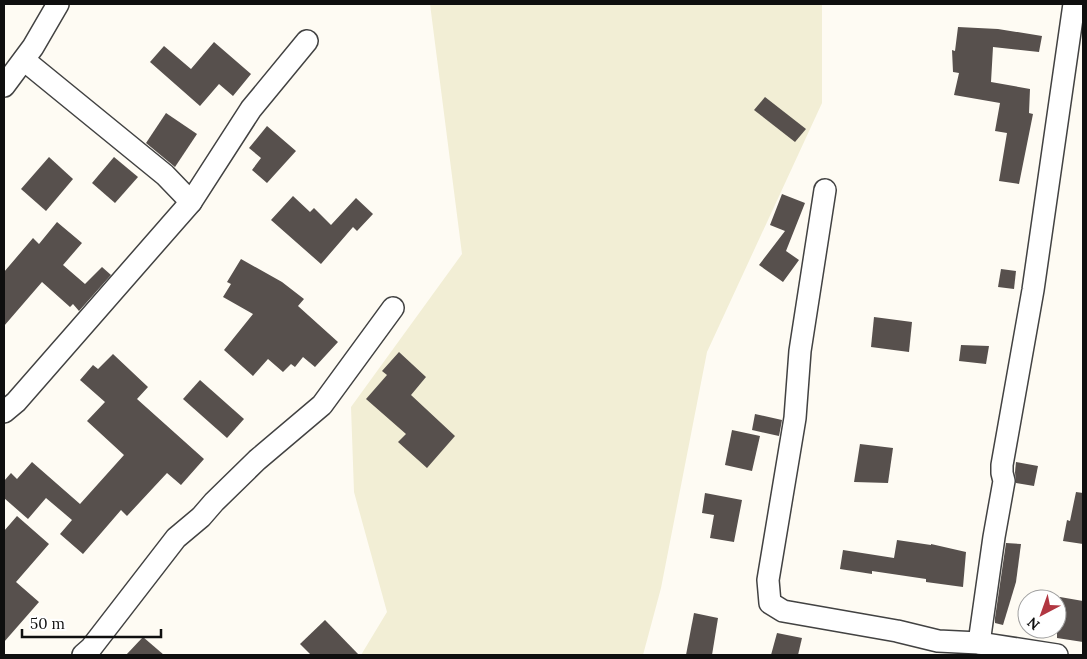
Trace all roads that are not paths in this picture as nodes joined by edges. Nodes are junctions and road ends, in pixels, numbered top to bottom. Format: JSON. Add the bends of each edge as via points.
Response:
{"nodes":[{"id":1,"x":58,"y":4,"type":"edge"},
{"id":2,"x":1074,"y":4,"type":"edge"},
{"id":3,"x":307,"y":41,"type":"dead end"},
{"id":4,"x":24,"y":60,"type":"junction"},
{"id":5,"x":4,"y":86,"type":"edge"},
{"id":6,"x":825,"y":190,"type":"dead end"},
{"id":7,"x":191,"y":202,"type":"junction"},
{"id":8,"x":393,"y":308,"type":"dead end"},
{"id":9,"x":4,"y":412,"type":"edge"},
{"id":10,"x":979,"y":643,"type":"junction"},
{"id":11,"x":936,"y":648,"type":"edge"},
{"id":12,"x":83,"y":655,"type":"edge"},
{"id":13,"x":1058,"y":655,"type":"edge"}],
"edges":[{"from":1,"to":4,"type":"street"},
{"from":2,"to":10,"type":"street","via":[[1033,290],[1002,465],[1004,481]]},
{"from":3,"to":7,"type":"street","via":[[251,109]]},
{"from":4,"to":5,"type":"street"},
{"from":4,"to":7,"type":"street","via":[[166,175]]},
{"from":6,"to":11,"type":"street","via":[[800,351],[795,418],[768,580],[770,602],[783,611],[897,631]]},
{"from":7,"to":9,"type":"street"},
{"from":8,"to":12,"type":"street","via":[[322,405],[257,460],[176,538]]},
{"from":10,"to":11,"type":"street"},
{"from":10,"to":13,"type":"street"}]}
